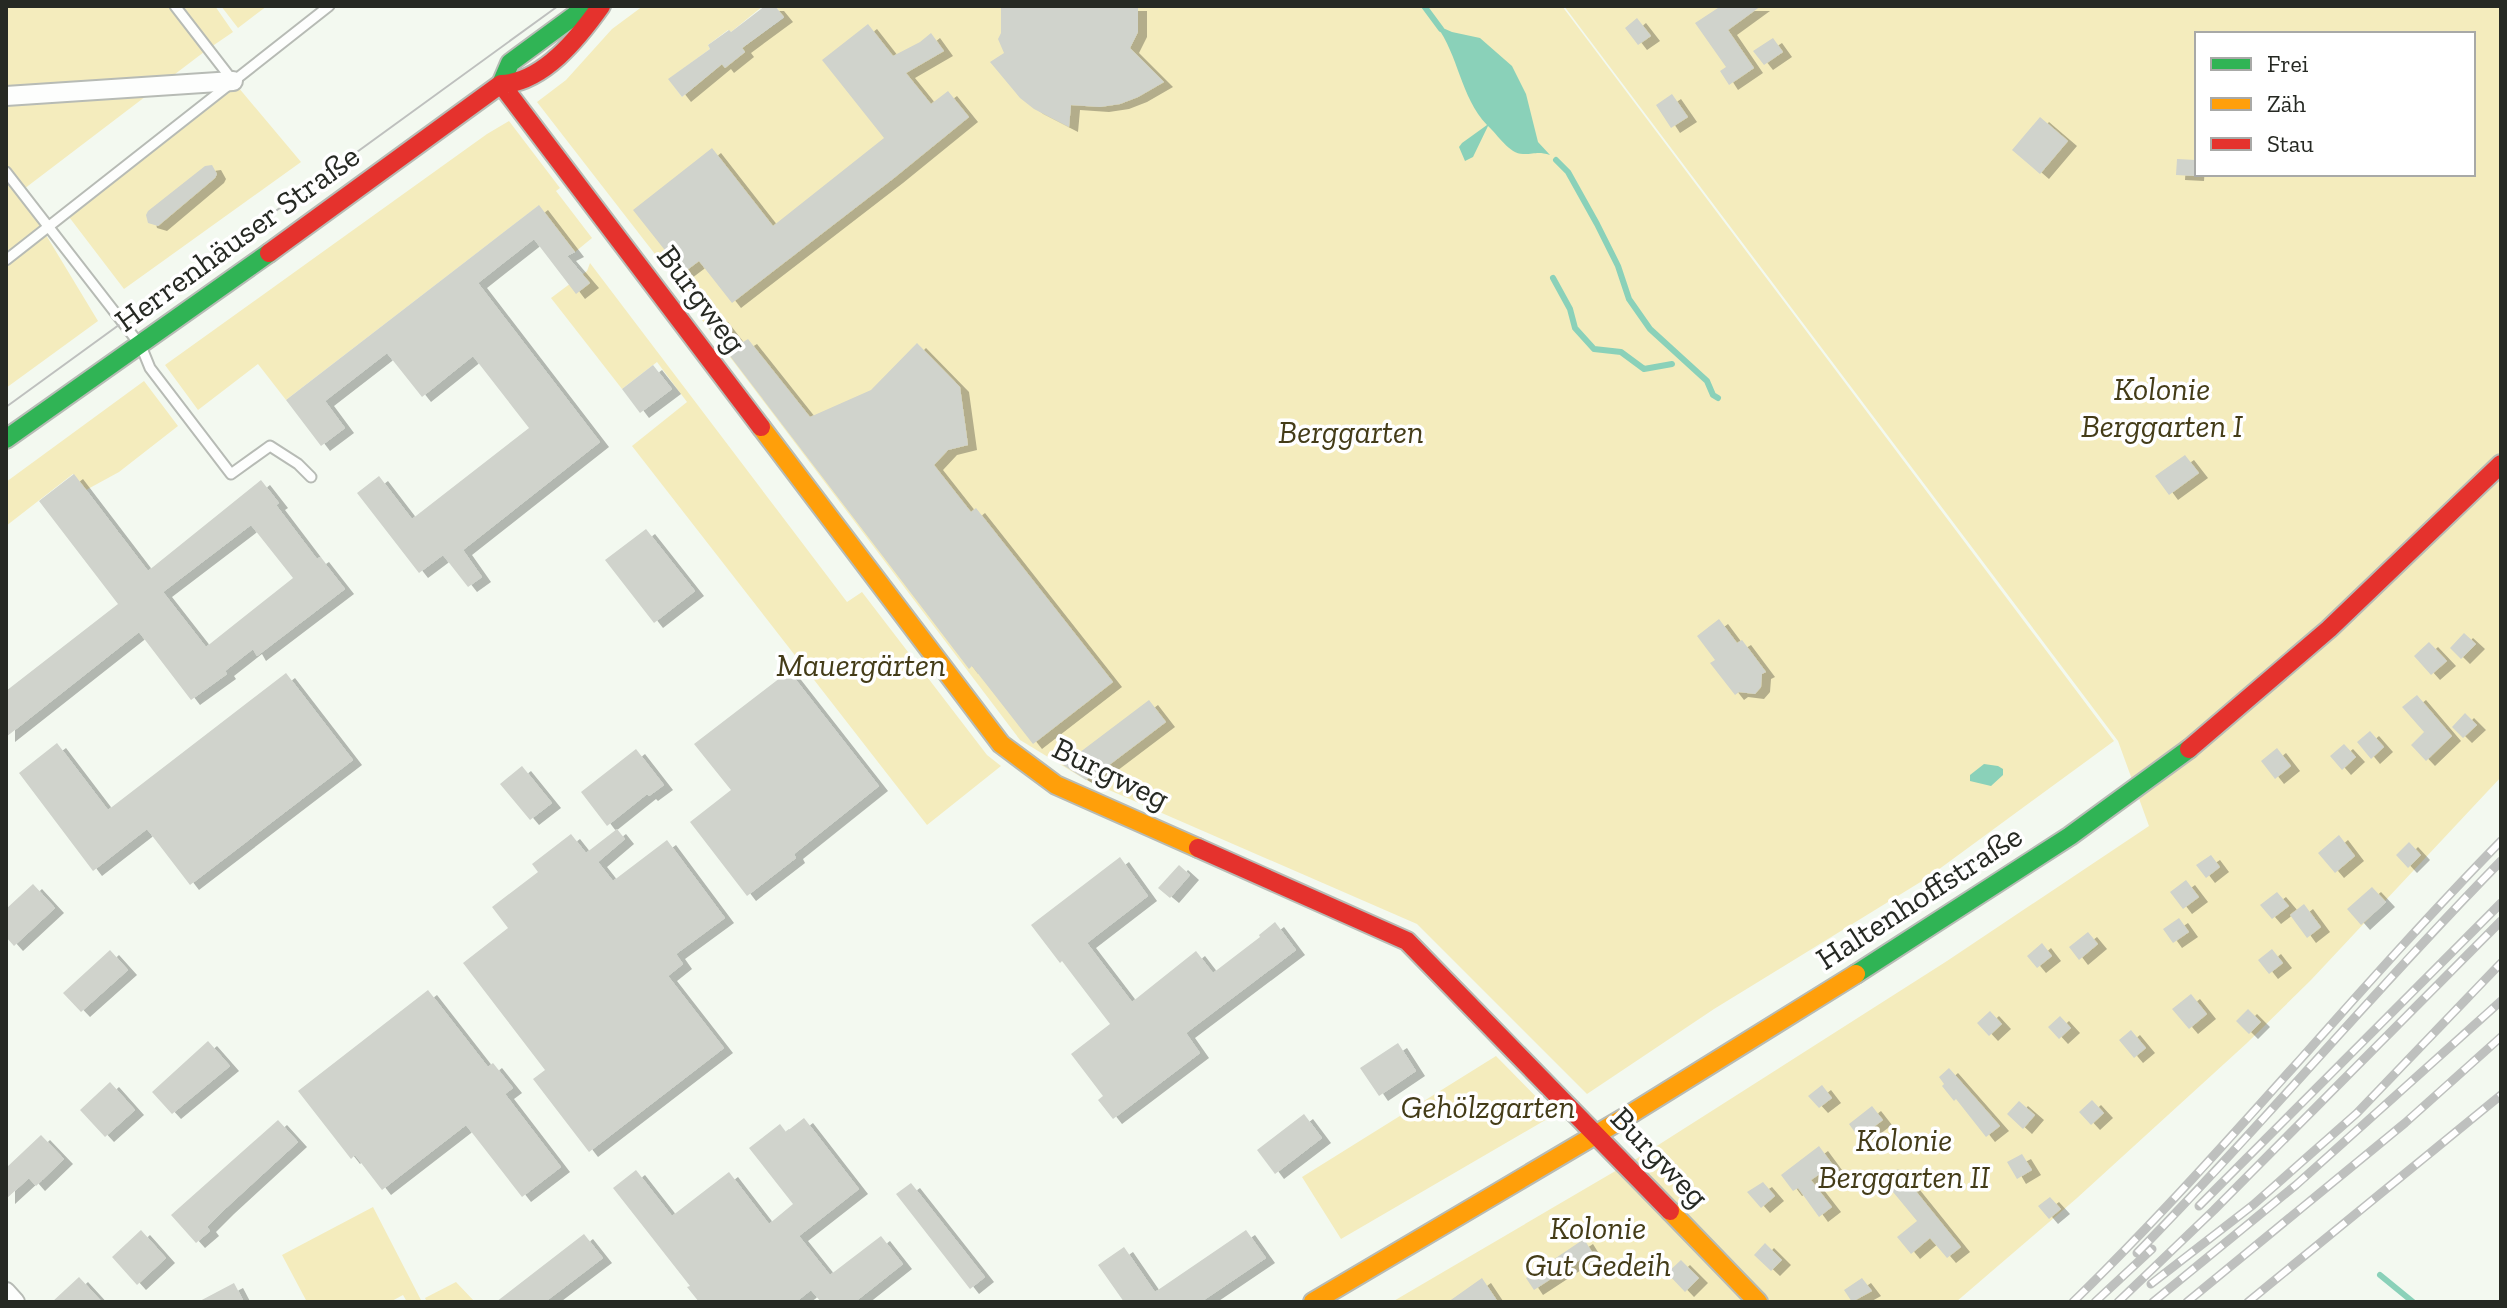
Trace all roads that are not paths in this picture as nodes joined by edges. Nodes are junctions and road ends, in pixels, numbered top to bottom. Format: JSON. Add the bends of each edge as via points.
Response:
{"nodes":[{"id":1,"x":175,"y":6,"type":"edge"},
{"id":2,"x":329,"y":6,"type":"edge"},
{"id":3,"x":589,"y":6,"type":"edge"},
{"id":4,"x":601,"y":6,"type":"edge"},
{"id":5,"x":233,"y":81,"type":"junction"},
{"id":6,"x":501,"y":84,"type":"junction"},
{"id":7,"x":6,"y":96,"type":"edge"},
{"id":8,"x":6,"y":172,"type":"edge"},
{"id":9,"x":48,"y":227,"type":"junction"},
{"id":10,"x":6,"y":260,"type":"edge"},
{"id":11,"x":141,"y":346,"type":"junction"},
{"id":12,"x":6,"y":439,"type":"edge"},
{"id":13,"x":2501,"y":464,"type":"edge"},
{"id":14,"x":311,"y":477,"type":"dead end"},
{"id":15,"x":1597,"y":1136,"type":"junction"},
{"id":16,"x":6,"y":1292,"type":"edge"},
{"id":17,"x":15,"y":1302,"type":"edge"},
{"id":18,"x":1313,"y":1302,"type":"edge"},
{"id":19,"x":1758,"y":1302,"type":"edge"}],
"edges":[{"from":1,"to":5,"type":"lane"},
{"from":2,"to":5,"type":"lane"},
{"from":3,"to":6,"type":"street","name":"Herrenhäuser Straße","via":[[510,63]]},
{"from":4,"to":6,"type":"street","name":"Herrenhäuser Straße","via":[[540,69],[520,82]]},
{"from":5,"to":7,"type":"street"},
{"from":5,"to":9,"type":"lane"},
{"from":6,"to":11,"type":"street","name":"Herrenhäuser Straße"},
{"from":6,"to":15,"type":"street","name":"Burgweg","via":[[1001,744],[1056,785],[1407,941]]},
{"from":8,"to":9,"type":"lane"},
{"from":9,"to":10,"type":"lane"},
{"from":9,"to":11,"type":"lane"},
{"from":11,"to":12,"type":"street","name":"Herrenhäuser Straße"},
{"from":11,"to":14,"type":"lane","via":[[150,368],[231,474],[270,446]]},
{"from":13,"to":15,"type":"street","name":"Haltenhoffstraße","via":[[2343,616],[2146,782],[1899,947]]},
{"from":15,"to":18,"type":"street","name":"Haltenhoffstraße"},
{"from":15,"to":19,"type":"street","name":"Burgweg"},
{"from":16,"to":17,"type":"street"}]}
